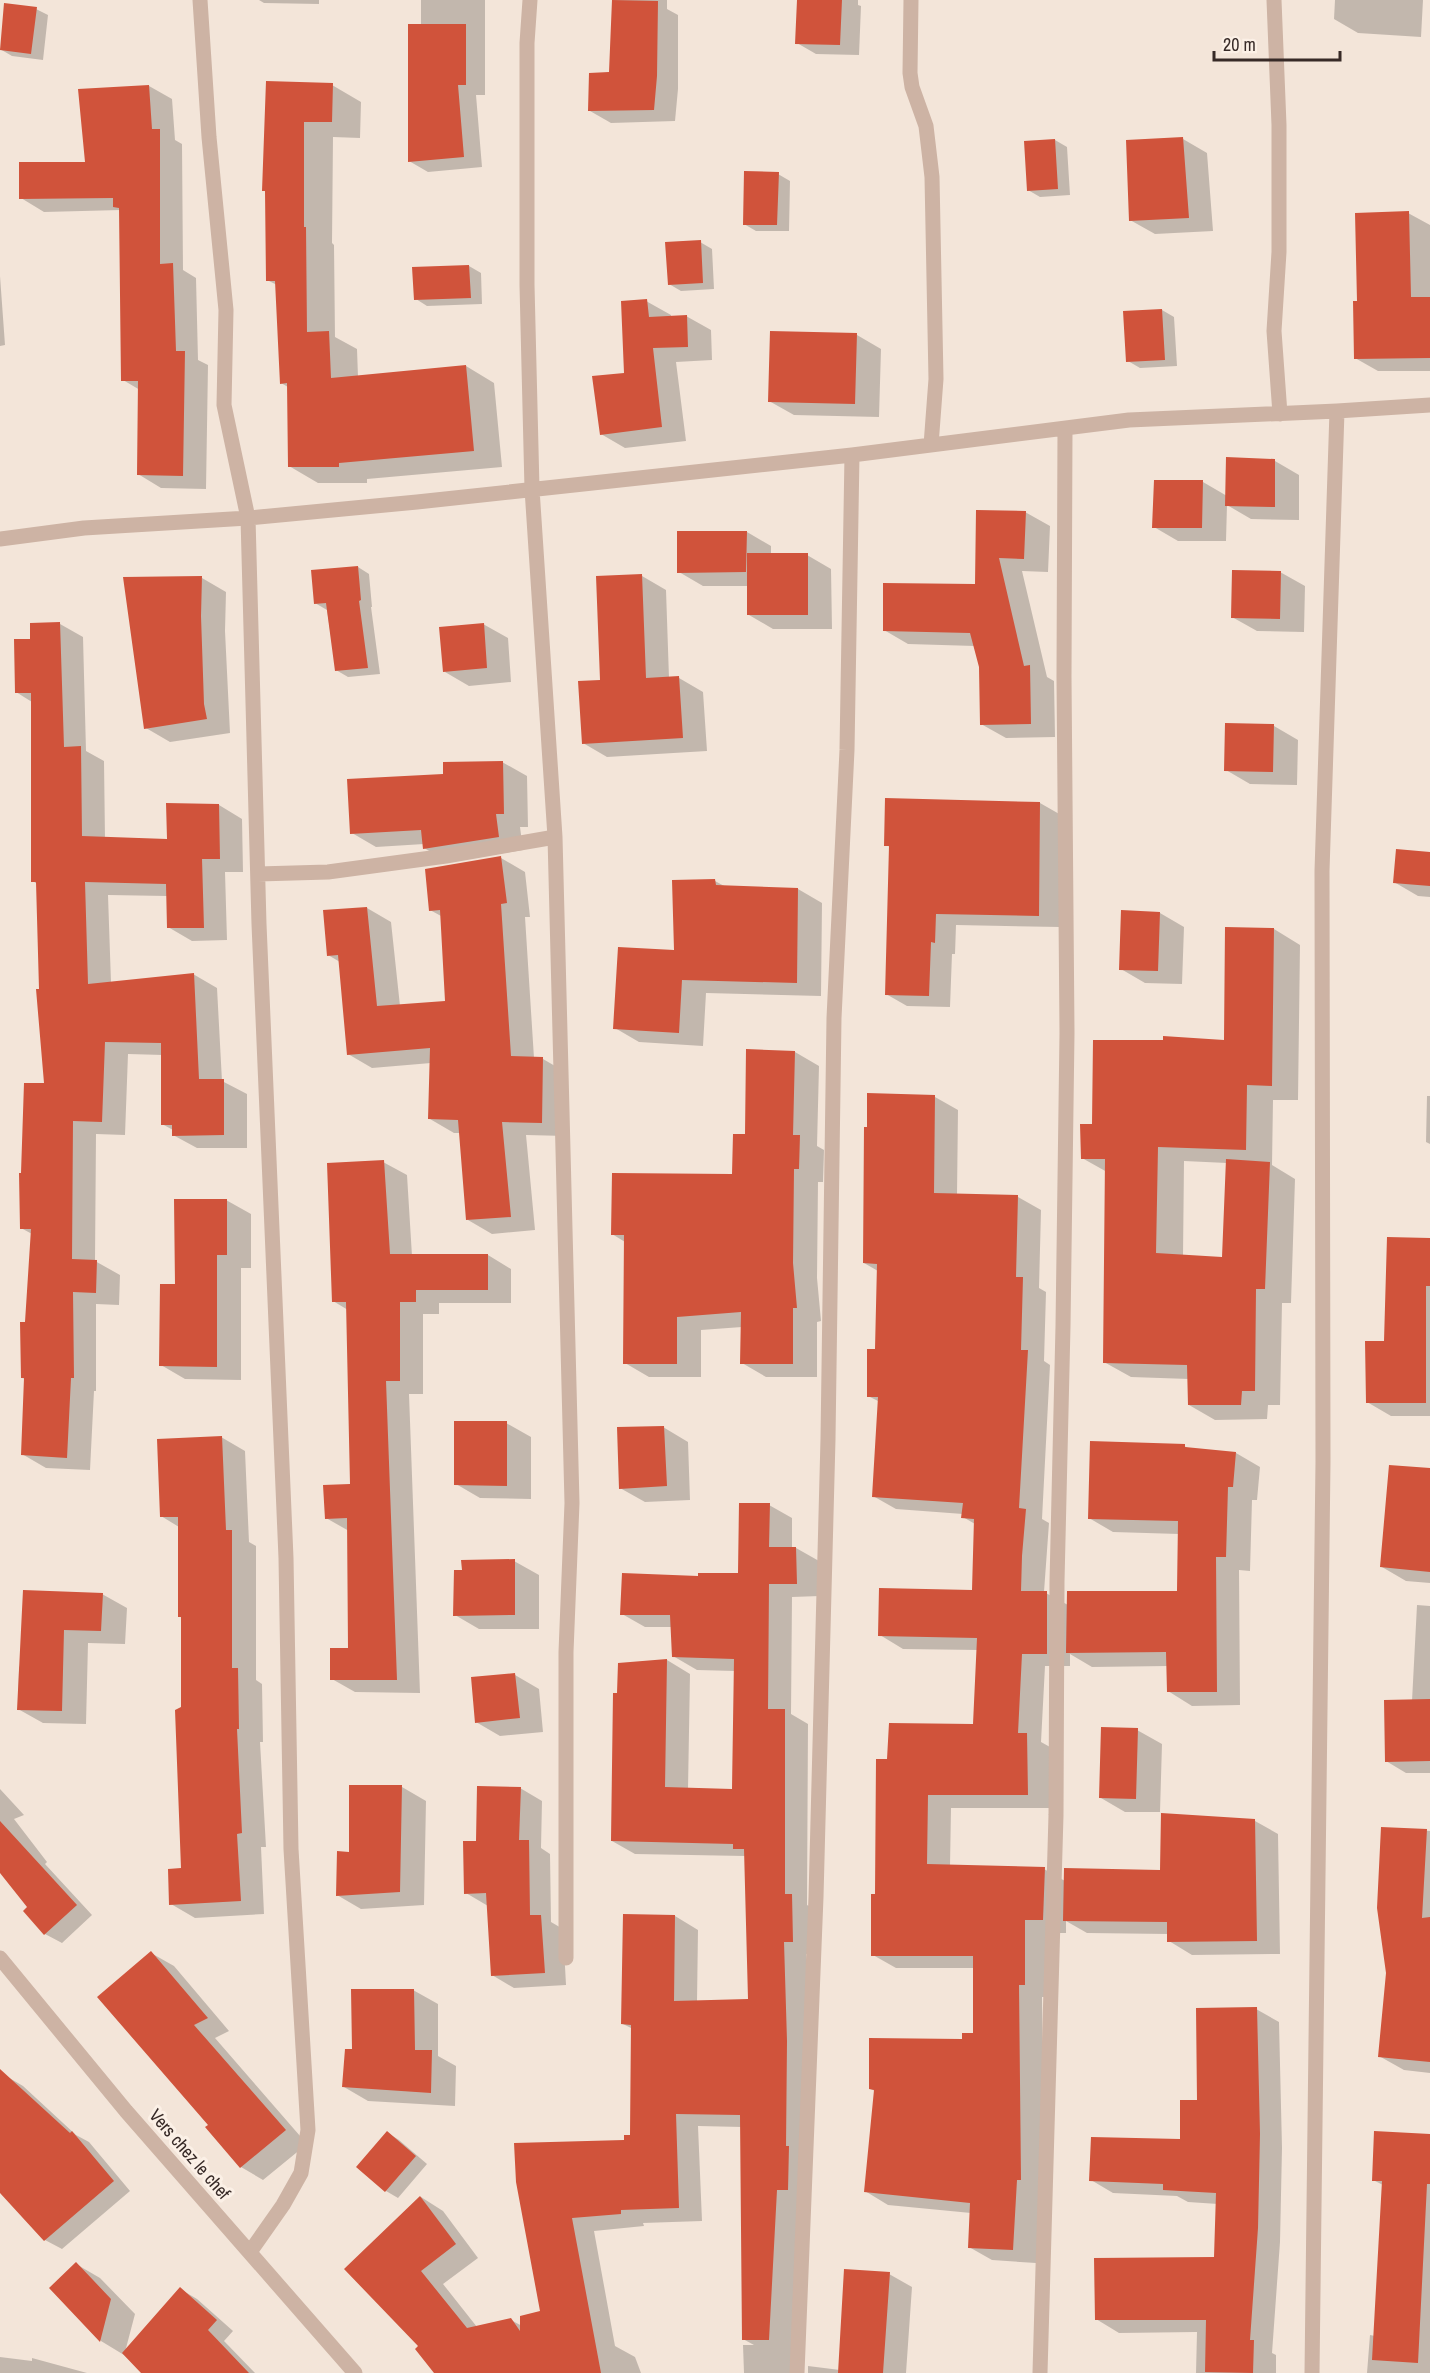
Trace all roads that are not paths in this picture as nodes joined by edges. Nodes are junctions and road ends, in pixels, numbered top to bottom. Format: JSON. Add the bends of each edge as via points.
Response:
{"nodes":[{"id":1,"x":200,"y":0,"type":"edge"},
{"id":2,"x":530,"y":0,"type":"edge"},
{"id":3,"x":911,"y":0,"type":"edge"},
{"id":4,"x":1274,"y":0,"type":"edge"},
{"id":5,"x":1430,"y":405,"type":"edge"},
{"id":6,"x":1337,"y":411,"type":"junction"},
{"id":7,"x":1280,"y":414,"type":"junction"},
{"id":8,"x":1065,"y":429,"type":"junction"},
{"id":9,"x":931,"y":445,"type":"junction"},
{"id":10,"x":852,"y":455,"type":"junction"},
{"id":11,"x":532,"y":489,"type":"junction"},
{"id":12,"x":248,"y":518,"type":"junction"},
{"id":13,"x":0,"y":539,"type":"edge"},
{"id":14,"x":555,"y":837,"type":"junction"},
{"id":15,"x":258,"y":874,"type":"junction"},
{"id":16,"x":0,"y":1958,"type":"edge"},
{"id":17,"x":566,"y":1958,"type":"dead end"},
{"id":18,"x":250,"y":2252,"type":"junction"},
{"id":19,"x":355,"y":2373,"type":"edge"},
{"id":20,"x":797,"y":2373,"type":"edge"},
{"id":21,"x":1040,"y":2373,"type":"edge"},
{"id":22,"x":1312,"y":2373,"type":"edge"}],
"edges":[{"from":1,"to":12,"type":"street","via":[[226,310],[224,405]]},
{"from":2,"to":11,"type":"street","via":[[526,43]]},
{"from":3,"to":9,"type":"street","via":[[910,73],[926,126],[932,177],[936,379]]},
{"from":4,"to":7,"type":"street","via":[[1279,252],[1274,331]]},
{"from":5,"to":6,"type":"street"},
{"from":6,"to":7,"type":"street"},
{"from":6,"to":22,"type":"street","via":[[1322,871],[1323,1461]]},
{"from":7,"to":8,"type":"street","via":[[1129,420]]},
{"from":8,"to":9,"type":"street"},
{"from":8,"to":21,"type":"street","via":[[1067,1033],[1055,1838]]},
{"from":9,"to":10,"type":"street"},
{"from":10,"to":11,"type":"street"},
{"from":10,"to":20,"type":"street","via":[[847,750],[834,1018],[816,1897]]},
{"from":11,"to":12,"type":"street"},
{"from":11,"to":14,"type":"street"},
{"from":12,"to":13,"type":"street","via":[[84,528]]},
{"from":12,"to":15,"type":"street"},
{"from":14,"to":15,"type":"street","via":[[328,872]]},
{"from":14,"to":17,"type":"street","via":[[572,1503],[566,1652]]},
{"from":15,"to":18,"type":"street","via":[[286,1558],[291,1849],[308,2130],[301,2173]]},
{"from":16,"to":18,"type":"street","name":"Vers chez le chef","via":[[126,2111]]},
{"from":18,"to":19,"type":"street","name":"Vers chez le chef"}]}
